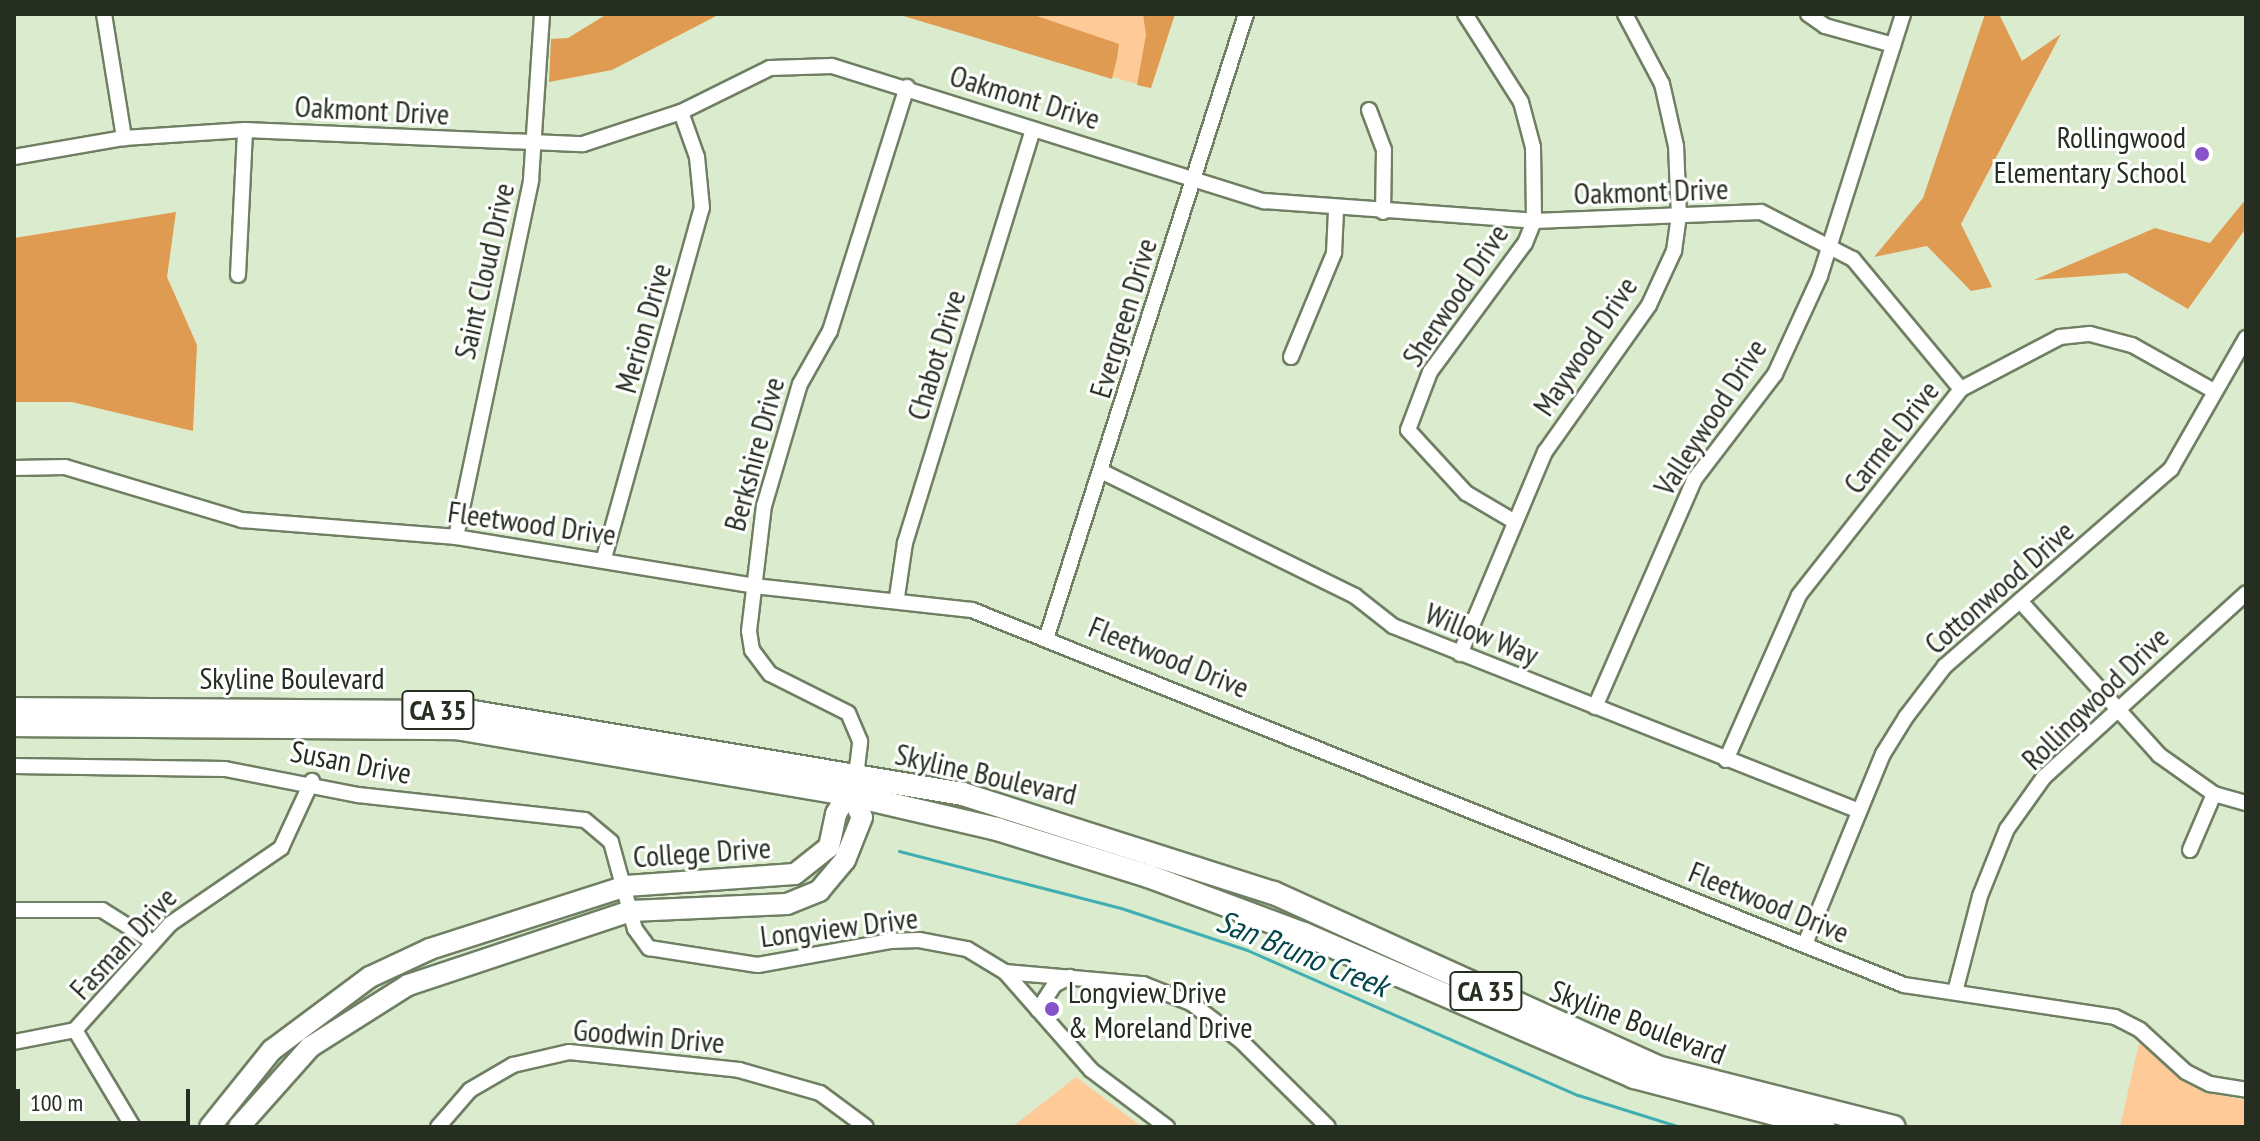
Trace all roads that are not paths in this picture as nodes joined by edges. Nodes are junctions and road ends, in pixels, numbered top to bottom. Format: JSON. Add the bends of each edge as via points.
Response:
{"nodes":[{"id":1,"x":104,"y":14,"type":"edge"},
{"id":2,"x":542,"y":14,"type":"edge"},
{"id":3,"x":1246,"y":14,"type":"edge"},
{"id":4,"x":1465,"y":14,"type":"edge"},
{"id":5,"x":1625,"y":14,"type":"edge"},
{"id":6,"x":1808,"y":14,"type":"edge"},
{"id":7,"x":1903,"y":14,"type":"edge"},
{"id":8,"x":1893,"y":45,"type":"junction"},
{"id":9,"x":907,"y":87,"type":"junction"},
{"id":10,"x":1369,"y":110,"type":"dead end"},
{"id":11,"x":681,"y":112,"type":"junction"},
{"id":12,"x":1033,"y":129,"type":"junction"},
{"id":13,"x":245,"y":130,"type":"junction"},
{"id":14,"x":124,"y":138,"type":"junction"},
{"id":15,"x":535,"y":145,"type":"junction"},
{"id":16,"x":14,"y":157,"type":"edge"},
{"id":17,"x":1192,"y":177,"type":"junction"},
{"id":18,"x":1336,"y":211,"type":"junction"},
{"id":19,"x":1383,"y":212,"type":"junction"},
{"id":20,"x":1679,"y":217,"type":"junction"},
{"id":21,"x":1534,"y":221,"type":"junction"},
{"id":22,"x":1827,"y":241,"type":"junction"},
{"id":23,"x":238,"y":275,"type":"dead end"},
{"id":24,"x":2246,"y":338,"type":"edge"},
{"id":25,"x":1291,"y":357,"type":"dead end"},
{"id":26,"x":1961,"y":389,"type":"junction"},
{"id":27,"x":2214,"y":391,"type":"junction"},
{"id":28,"x":14,"y":468,"type":"edge"},
{"id":29,"x":1103,"y":472,"type":"junction"},
{"id":30,"x":1515,"y":522,"type":"junction"},
{"id":31,"x":456,"y":537,"type":"junction"},
{"id":32,"x":604,"y":558,"type":"junction"},
{"id":33,"x":754,"y":586,"type":"junction"},
{"id":34,"x":2246,"y":593,"type":"edge"},
{"id":35,"x":897,"y":597,"type":"junction"},
{"id":36,"x":2020,"y":601,"type":"junction"},
{"id":37,"x":1047,"y":636,"type":"junction"},
{"id":38,"x":1460,"y":654,"type":"junction"},
{"id":39,"x":1595,"y":707,"type":"junction"},
{"id":40,"x":14,"y":709,"type":"edge"},
{"id":41,"x":2114,"y":709,"type":"junction"},
{"id":42,"x":14,"y":725,"type":"edge"},
{"id":43,"x":1726,"y":760,"type":"junction"},
{"id":44,"x":14,"y":766,"type":"edge"},
{"id":45,"x":312,"y":781,"type":"junction"},
{"id":46,"x":854,"y":786,"type":"junction"},
{"id":47,"x":2214,"y":794,"type":"junction"},
{"id":48,"x":2246,"y":803,"type":"edge"},
{"id":49,"x":1859,"y":811,"type":"junction"},
{"id":50,"x":2190,"y":850,"type":"dead end"},
{"id":51,"x":628,"y":898,"type":"junction"},
{"id":52,"x":14,"y":910,"type":"edge"},
{"id":53,"x":153,"y":942,"type":"junction"},
{"id":54,"x":1805,"y":944,"type":"junction"},
{"id":55,"x":1005,"y":972,"type":"junction"},
{"id":56,"x":1070,"y":977,"type":"junction"},
{"id":57,"x":1955,"y":992,"type":"junction"},
{"id":58,"x":1038,"y":1010,"type":"junction"},
{"id":59,"x":75,"y":1030,"type":"junction"},
{"id":60,"x":14,"y":1042,"type":"edge"},
{"id":61,"x":2246,"y":1090,"type":"edge"},
{"id":62,"x":133,"y":1127,"type":"edge"},
{"id":63,"x":210,"y":1127,"type":"edge"},
{"id":64,"x":239,"y":1127,"type":"edge"},
{"id":65,"x":438,"y":1127,"type":"edge"},
{"id":66,"x":866,"y":1127,"type":"edge"},
{"id":67,"x":1167,"y":1127,"type":"edge"},
{"id":68,"x":1328,"y":1127,"type":"edge"},
{"id":69,"x":1824,"y":1127,"type":"edge"},
{"id":70,"x":1894,"y":1127,"type":"edge"}],
"edges":[{"from":1,"to":14,"type":"street"},
{"from":2,"to":15,"type":"street","name":"Saint Cloud Drive"},
{"from":3,"to":17,"type":"street","name":"Evergreen Drive"},
{"from":4,"to":21,"type":"street","name":"Sherwood Drive","via":[[1521,102],[1533,147]]},
{"from":5,"to":20,"type":"street","name":"Maywood Drive","via":[[1662,84],[1676,146]]},
{"from":6,"to":8,"type":"street","via":[[1825,26]]},
{"from":7,"to":8,"type":"street","name":"Valleywood Drive"},
{"from":8,"to":22,"type":"street","name":"Valleywood Drive"},
{"from":9,"to":11,"type":"street","name":"Oakmont Drive","via":[[832,66],[781,67],[732,82]]},
{"from":9,"to":12,"type":"street","name":"Oakmont Drive"},
{"from":9,"to":33,"type":"street","name":"Berkshire Drive","via":[[830,331],[800,384],[764,506]]},
{"from":10,"to":19,"type":"street","via":[[1384,150]]},
{"from":11,"to":15,"type":"street","name":"Oakmont Drive","via":[[618,137]]},
{"from":11,"to":32,"type":"street","name":"Merion Drive","via":[[697,157],[702,208]]},
{"from":12,"to":17,"type":"street","name":"Oakmont Drive"},
{"from":12,"to":35,"type":"street","name":"Chabot Drive","via":[[905,543]]},
{"from":13,"to":14,"type":"street","name":"Oakmont Drive"},
{"from":13,"to":15,"type":"street","name":"Oakmont Drive"},
{"from":13,"to":23,"type":"street"},
{"from":14,"to":16,"type":"street","name":"Oakmont Drive"},
{"from":15,"to":31,"type":"street","name":"Saint Cloud Drive"},
{"from":17,"to":18,"type":"street","name":"Oakmont Drive","via":[[1264,201]]},
{"from":17,"to":29,"type":"street","name":"Evergreen Drive"},
{"from":18,"to":19,"type":"street","name":"Oakmont Drive"},
{"from":18,"to":25,"type":"street","via":[[1334,253]]},
{"from":19,"to":21,"type":"street","name":"Oakmont Drive"},
{"from":20,"to":21,"type":"street","name":"Oakmont Drive"},
{"from":20,"to":22,"type":"street","name":"Oakmont Drive","via":[[1761,212]]},
{"from":20,"to":30,"type":"street","name":"Maywood Drive","via":[[1674,251],[1649,305],[1545,452]]},
{"from":21,"to":30,"type":"street","name":"Sherwood Drive","via":[[1525,243],[1430,372],[1408,430],[1466,493]]},
{"from":22,"to":26,"type":"street","name":"Oakmont Drive","via":[[1853,259]]},
{"from":22,"to":39,"type":"street","name":"Valleywood Drive","via":[[1820,276],[1775,374],[1694,480],[1675,517]]},
{"from":24,"to":27,"type":"street","name":"Cottonwood Drive"},
{"from":26,"to":27,"type":"street","name":"Carmel Drive","via":[[2060,337],[2090,334],[2132,345]]},
{"from":26,"to":43,"type":"street","name":"Carmel Drive","via":[[1799,595]]},
{"from":27,"to":36,"type":"street","name":"Cottonwood Drive","via":[[2153,488]]},
{"from":28,"to":31,"type":"street","name":"Fleetwood Drive","via":[[65,467],[242,520]]},
{"from":29,"to":37,"type":"street","name":"Evergreen Drive"},
{"from":29,"to":38,"type":"street","name":"Willow Way","via":[[1355,596],[1393,626]]},
{"from":30,"to":38,"type":"street","name":"Maywood Drive"},
{"from":31,"to":32,"type":"street","name":"Fleetwood Drive"},
{"from":32,"to":33,"type":"street","name":"Fleetwood Drive"},
{"from":33,"to":35,"type":"street","name":"Fleetwood Drive"},
{"from":33,"to":46,"type":"street","name":"Berkshire Drive","via":[[752,650],[770,674],[848,713],[860,741]]},
{"from":34,"to":41,"type":"street","name":"Rollingwood Drive"},
{"from":35,"to":37,"type":"street","name":"Fleetwood Drive","via":[[972,610]]},
{"from":36,"to":41,"type":"street"},
{"from":36,"to":49,"type":"street","name":"Cottonwood Drive","via":[[1945,666],[1883,754]]},
{"from":37,"to":54,"type":"street","name":"Fleetwood Drive"},
{"from":38,"to":39,"type":"street","name":"Willow Way"},
{"from":39,"to":43,"type":"street","name":"Willow Way"},
{"from":40,"to":46,"type":"main road","name":"Skyline Boulevard","number":"CA 35","via":[[473,712]]},
{"from":41,"to":47,"type":"street","via":[[2159,755]]},
{"from":41,"to":57,"type":"street","name":"Rollingwood Drive","via":[[2044,777],[2007,829],[1980,896]]},
{"from":42,"to":46,"type":"main road","name":"Skyline Boulevard","number":"CA 35","via":[[456,728]]},
{"from":43,"to":49,"type":"street","name":"Willow Way"},
{"from":44,"to":45,"type":"street","name":"Susan Drive","via":[[211,768]]},
{"from":45,"to":51,"type":"street","name":"Susan Drive","via":[[358,795],[585,820],[611,842]]},
{"from":45,"to":53,"type":"street","name":"Fasman Drive","via":[[281,848],[190,907]]},
{"from":46,"to":51,"type":"street","name":"College Drive","via":[[862,817],[845,860],[805,898],[761,906]]},
{"from":46,"to":69,"type":"main road","name":"Skyline Boulevard","number":"CA 35","via":[[1189,890],[1634,1077]]},
{"from":46,"to":70,"type":"main road","name":"Skyline Boulevard","number":"CA 35","via":[[963,794],[1178,859],[1318,912],[1604,1047],[1705,1082]]},
{"from":47,"to":48,"type":"street"},
{"from":47,"to":50,"type":"street"},
{"from":49,"to":54,"type":"street","name":"Cottonwood Drive"},
{"from":51,"to":55,"type":"street","name":"Longview Drive","via":[[640,940],[649,948],[706,961],[783,964],[919,940],[967,949]]},
{"from":51,"to":63,"type":"street","name":"College Drive","via":[[430,949],[360,982],[272,1050]]},
{"from":51,"to":64,"type":"street","name":"College Drive","via":[[381,998],[310,1047]]},
{"from":52,"to":53,"type":"street","via":[[102,910]]},
{"from":53,"to":59,"type":"street","name":"Fasman Drive"},
{"from":54,"to":57,"type":"street","name":"Fleetwood Drive","via":[[1904,985]]},
{"from":55,"to":56,"type":"street"},
{"from":55,"to":58,"type":"street","name":"Longview Drive"},
{"from":56,"to":58,"type":"street","via":[[1054,985]]},
{"from":56,"to":68,"type":"street","via":[[1143,984],[1191,1003],[1241,1041]]},
{"from":57,"to":61,"type":"street","name":"Fleetwood Drive","via":[[2115,1017],[2140,1030],[2186,1072],[2210,1084]]},
{"from":58,"to":67,"type":"street","name":"Longview Drive","via":[[1091,1070]]},
{"from":59,"to":60,"type":"street","name":"Fasman Drive"},
{"from":59,"to":62,"type":"street"},
{"from":65,"to":66,"type":"street","name":"Goodwin Drive","via":[[470,1090],[513,1065],[569,1052],[739,1070],[820,1093]]}]}
